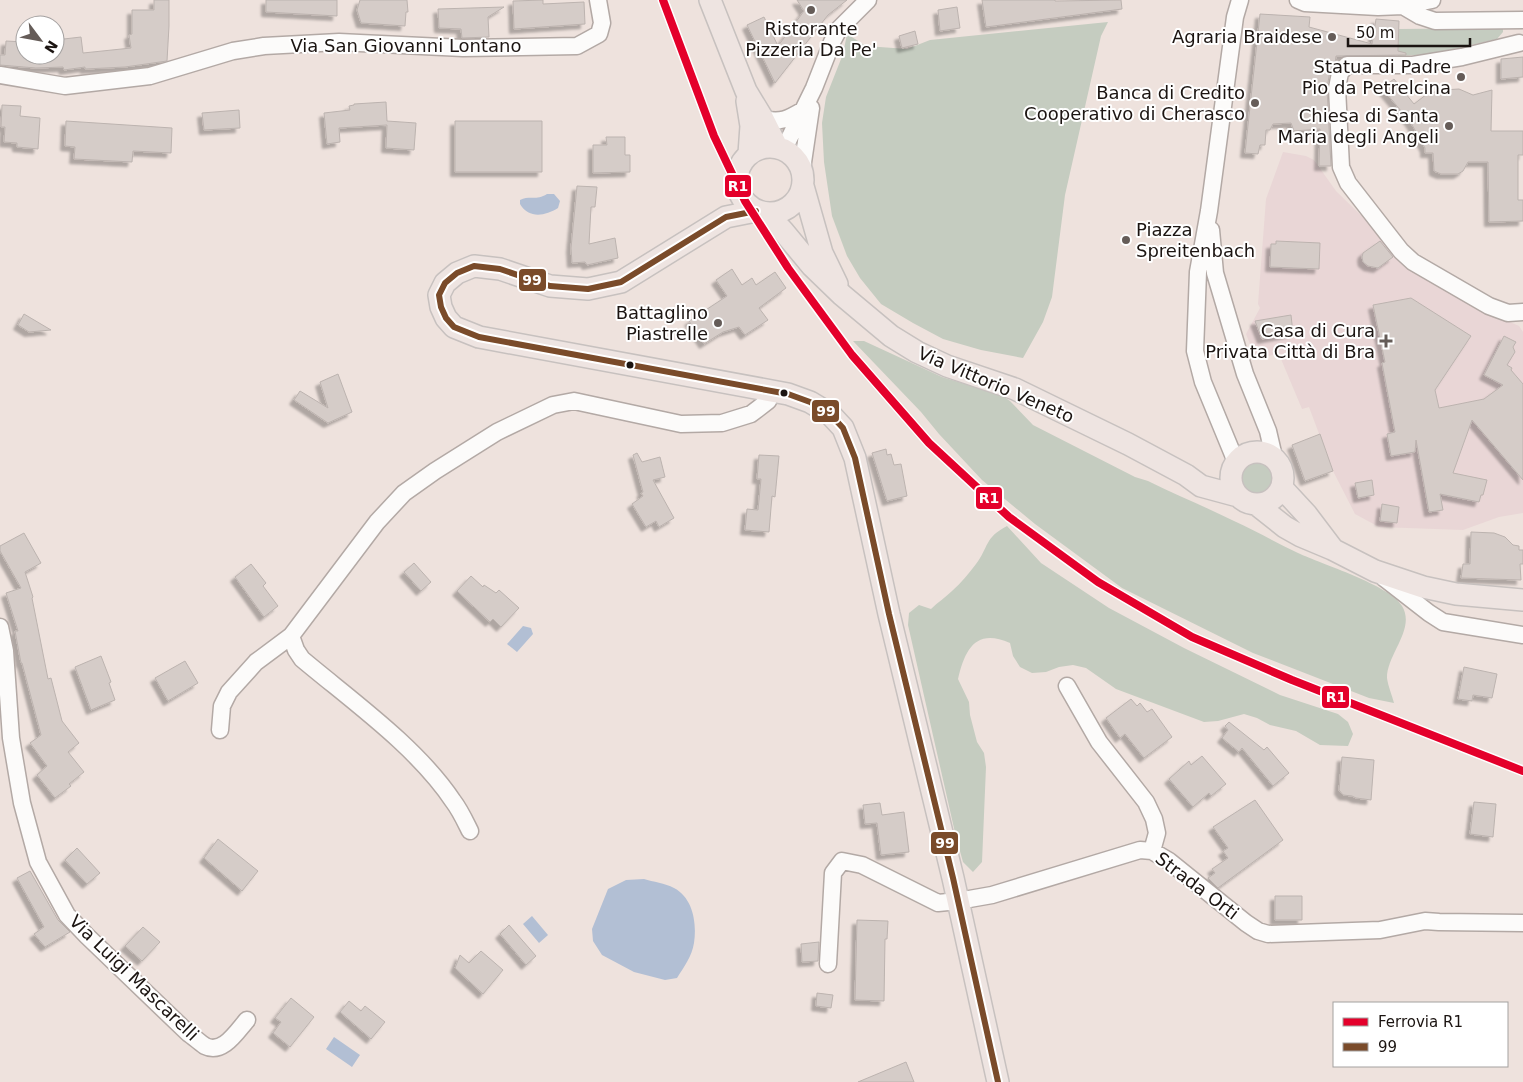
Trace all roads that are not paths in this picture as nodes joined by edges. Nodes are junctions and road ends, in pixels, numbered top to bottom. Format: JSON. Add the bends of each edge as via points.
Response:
{"nodes":[{"id":1,"x":598,"y":0,"type":"edge"},
{"id":2,"x":710,"y":0,"type":"edge"},
{"id":3,"x":868,"y":0,"type":"edge"},
{"id":4,"x":1240,"y":0,"type":"edge"},
{"id":5,"x":1298,"y":0,"type":"edge"},
{"id":6,"x":1432,"y":0,"type":"edge"},
{"id":7,"x":1402,"y":6,"type":"junction"},
{"id":8,"x":1521,"y":20,"type":"edge"},
{"id":9,"x":1521,"y":44,"type":"edge"},
{"id":10,"x":0,"y":74,"type":"edge"},
{"id":11,"x":814,"y":88,"type":"junction"},
{"id":12,"x":746,"y":91,"type":"junction"},
{"id":13,"x":805,"y":109,"type":"junction"},
{"id":14,"x":763,"y":119,"type":"junction"},
{"id":15,"x":781,"y":148,"type":"junction"},
{"id":16,"x":749,"y":154,"type":"junction"},
{"id":17,"x":803,"y":177,"type":"junction"},
{"id":18,"x":737,"y":184,"type":"junction"},
{"id":19,"x":1209,"y":211,"type":"junction"},
{"id":20,"x":761,"y":212,"type":"junction"},
{"id":21,"x":695,"y":235,"type":"junction"},
{"id":22,"x":842,"y":295,"type":"junction"},
{"id":23,"x":1523,"y":312,"type":"edge"},
{"id":24,"x":774,"y":391,"type":"junction"},
{"id":25,"x":1274,"y":458,"type":"junction"},
{"id":26,"x":1234,"y":466,"type":"junction"},
{"id":27,"x":1186,"y":475,"type":"junction"},
{"id":28,"x":1282,"y":488,"type":"junction"},
{"id":29,"x":1247,"y":500,"type":"junction"},
{"id":30,"x":1332,"y":549,"type":"junction"},
{"id":31,"x":1375,"y":571,"type":"junction"},
{"id":32,"x":1523,"y":600,"type":"edge"},
{"id":33,"x":0,"y":627,"type":"edge"},
{"id":34,"x":1523,"y":635,"type":"edge"},
{"id":35,"x":291,"y":636,"type":"junction"},
{"id":36,"x":1067,"y":686,"type":"dead end"},
{"id":37,"x":8,"y":691,"type":"junction"},
{"id":38,"x":0,"y":705,"type":"edge"},
{"id":39,"x":220,"y":730,"type":"dead end"},
{"id":40,"x":470,"y":831,"type":"dead end"},
{"id":41,"x":1152,"y":851,"type":"junction"},
{"id":42,"x":958,"y":901,"type":"junction"},
{"id":43,"x":1523,"y":922,"type":"edge"},
{"id":44,"x":828,"y":964,"type":"dead end"},
{"id":45,"x":247,"y":1020,"type":"dead end"},
{"id":46,"x":998,"y":1082,"type":"edge"}],
"edges":[{"from":1,"to":10,"type":"street","name":"Via San Giovanni Lontano","via":[[602,23],[599,34],[577,46],[462,48],[339,42],[264,46],[233,51],[150,76],[65,86]]},
{"from":2,"to":12,"type":"main road"},
{"from":3,"to":11,"type":"street","via":[[838,29]]},
{"from":4,"to":19,"type":"street"},
{"from":5,"to":7,"type":"street","via":[[1378,8]]},
{"from":6,"to":7,"type":"street"},
{"from":7,"to":8,"type":"street","via":[[1435,21]]},
{"from":8,"to":9,"type":"street"},
{"from":9,"to":23,"type":"street","via":[[1413,65],[1347,65],[1340,73],[1337,88],[1341,167],[1348,184],[1401,251],[1413,262],[1490,306],[1508,313]]},
{"from":11,"to":13,"type":"street"},
{"from":11,"to":17,"type":"street"},
{"from":12,"to":14,"type":"main road"},
{"from":12,"to":16,"type":"main road","via":[[751,126]]},
{"from":13,"to":14,"type":"street","via":[[786,120]]},
{"from":13,"to":15,"type":"street"},
{"from":14,"to":15,"type":"main road"},
{"from":15,"to":16,"type":"main road","via":[[767,146]]},
{"from":15,"to":17,"type":"main road","via":[[795,157]]},
{"from":16,"to":18,"type":"main road","via":[[742,163]]},
{"from":17,"to":20,"type":"main road","via":[[800,196],[794,204],[777,213]]},
{"from":17,"to":22,"type":"main road","name":"Via Vittorio Veneto","via":[[822,253]]},
{"from":18,"to":20,"type":"main road","via":[[747,204]]},
{"from":18,"to":21,"type":"main road"},
{"from":19,"to":25,"type":"street","via":[[1215,273]]},
{"from":19,"to":26,"type":"street","via":[[1198,272],[1195,351]]},
{"from":20,"to":21,"type":"main road","via":[[726,217]]},
{"from":20,"to":22,"type":"main road","name":"Via Vittorio Veneto"},
{"from":21,"to":24,"type":"main road","via":[[620,282],[588,289],[550,286],[500,269],[474,266],[457,273],[445,283],[439,295],[440,307],[454,327],[479,337]]},
{"from":22,"to":27,"type":"main road","name":"Via Vittorio Veneto","via":[[891,336],[917,352],[947,366],[1015,389]]},
{"from":24,"to":35,"type":"street","via":[[768,401],[752,414],[722,423],[681,424],[574,401],[553,405],[509,425],[404,493],[376,522]]},
{"from":24,"to":42,"type":"main road","via":[[810,402],[830,414],[843,428],[855,458]]},
{"from":25,"to":26,"type":"main road","via":[[1267,453],[1250,453],[1242,456]]},
{"from":25,"to":28,"type":"main road","via":[[1283,472]]},
{"from":26,"to":27,"type":"main road","name":"Via Vittorio Veneto","via":[[1213,477]]},
{"from":26,"to":29,"type":"main road","via":[[1231,484]]},
{"from":27,"to":29,"type":"main road","name":"Via Vittorio Veneto","via":[[1201,486]]},
{"from":28,"to":29,"type":"main road","via":[[1271,500]]},
{"from":28,"to":30,"type":"main road"},
{"from":29,"to":30,"type":"main road","via":[[1285,527]]},
{"from":30,"to":31,"type":"main road"},
{"from":31,"to":32,"type":"main road","via":[[1456,594]]},
{"from":31,"to":34,"type":"street","via":[[1443,622]]},
{"from":33,"to":37,"type":"street","name":"Via Luigi Mascarelli"},
{"from":35,"to":39,"type":"street","via":[[256,662],[229,692],[222,706]]},
{"from":35,"to":40,"type":"street","via":[[302,659],[405,746],[438,781],[454,801]]},
{"from":36,"to":41,"type":"street","via":[[1099,742],[1146,802],[1158,834]]},
{"from":37,"to":38,"type":"street"},
{"from":37,"to":45,"type":"street","name":"Via Luigi Mascarelli","via":[[11,738],[22,803],[38,862],[67,915],[207,1047],[224,1045]]},
{"from":41,"to":42,"type":"street","name":"Strada Orti","via":[[1140,850],[992,895]]},
{"from":41,"to":43,"type":"street","name":"Strada Orti","via":[[1246,923],[1268,934],[1380,930],[1425,921]]},
{"from":42,"to":44,"type":"street","name":"Strada Orti","via":[[938,903],[862,865],[842,861],[833,873]]},
{"from":42,"to":46,"type":"main road"}]}
